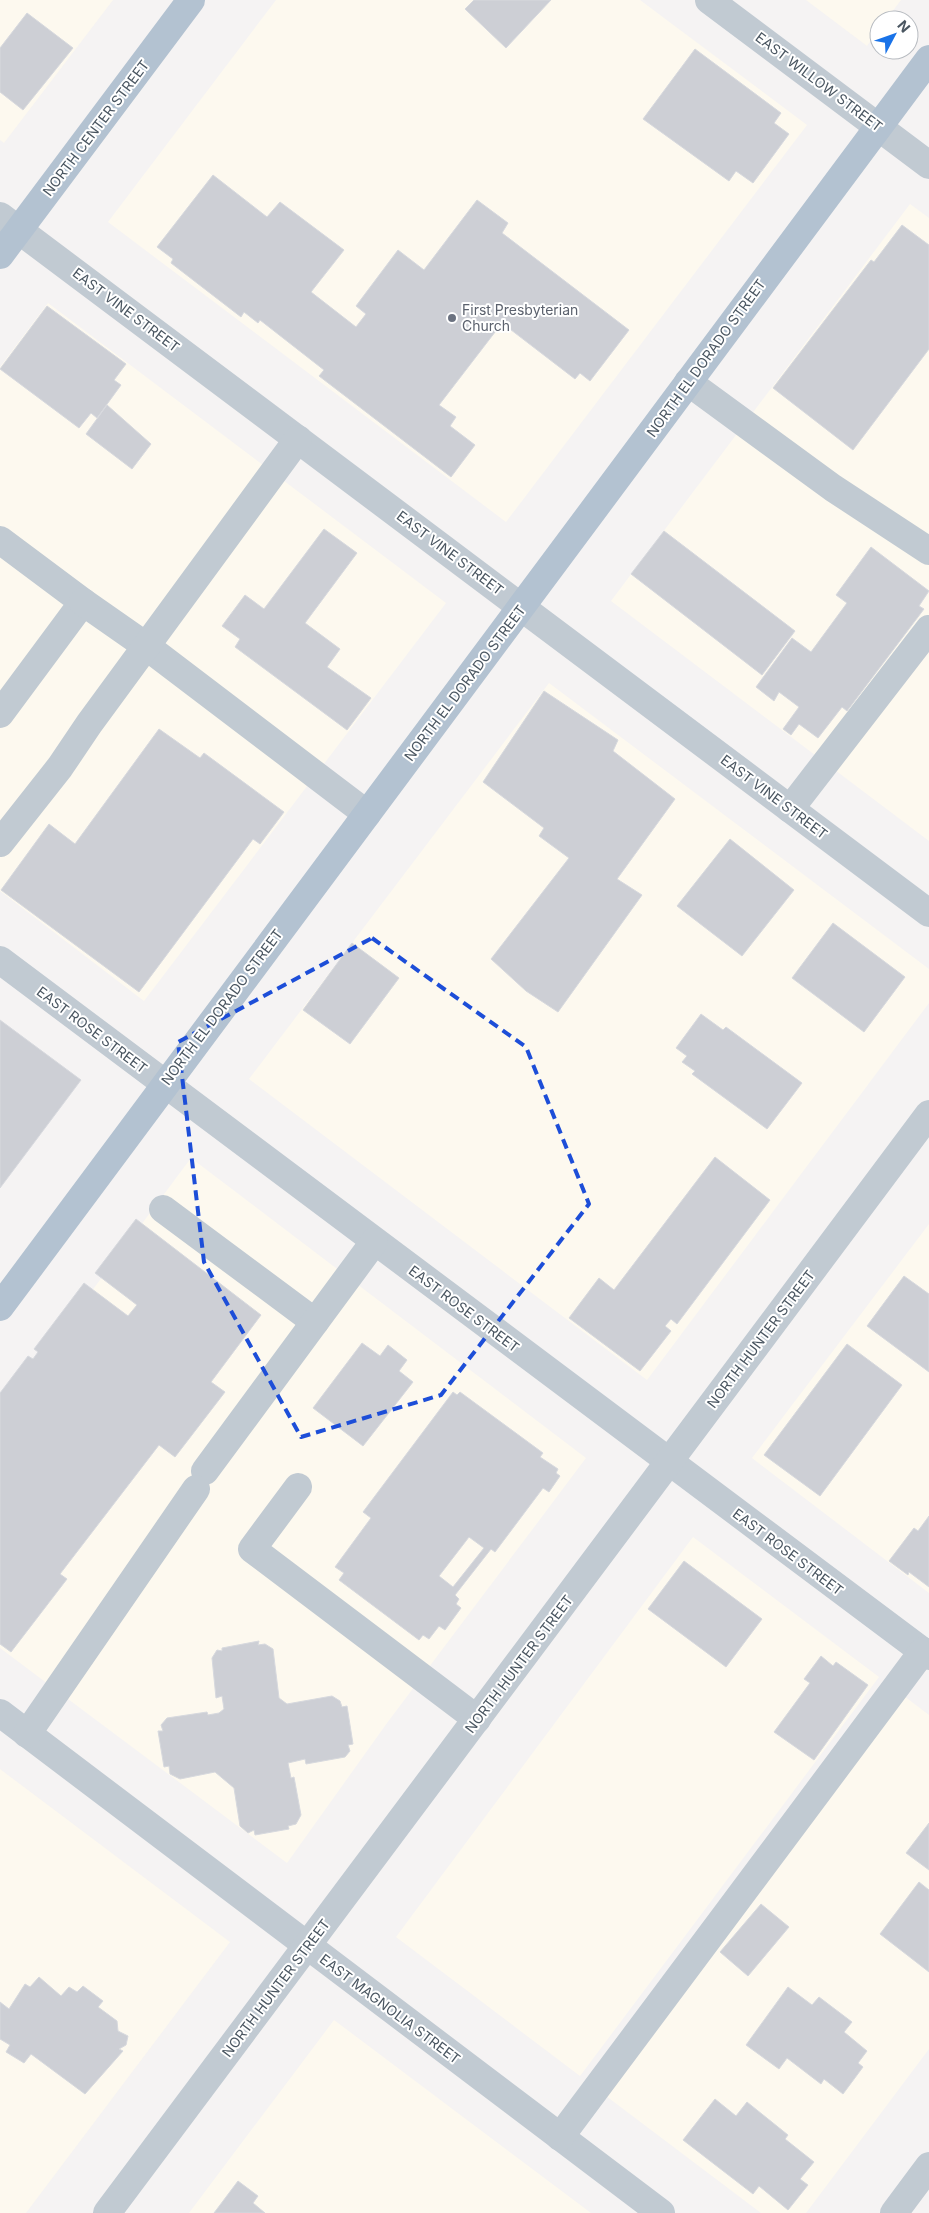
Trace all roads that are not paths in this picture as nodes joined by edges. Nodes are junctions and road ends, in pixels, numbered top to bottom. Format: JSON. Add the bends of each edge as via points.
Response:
{"nodes":[{"id":1,"x":709,"y":0,"type":"edge"},
{"id":2,"x":183,"y":3,"type":"edge"},
{"id":3,"x":929,"y":59,"type":"edge"},
{"id":4,"x":877,"y":126,"type":"junction"},
{"id":5,"x":929,"y":165,"type":"edge"},
{"id":6,"x":10,"y":223,"type":"edge"},
{"id":7,"x":0,"y":255,"type":"edge"},
{"id":8,"x":688,"y":382,"type":"junction"},
{"id":9,"x":298,"y":439,"type":"junction"},
{"id":10,"x":0,"y":540,"type":"edge"},
{"id":11,"x":929,"y":551,"type":"edge"},
{"id":12,"x":83,"y":602,"type":"junction"},
{"id":13,"x":522,"y":606,"type":"junction"},
{"id":14,"x":929,"y":629,"type":"edge"},
{"id":15,"x":146,"y":646,"type":"junction"},
{"id":16,"x":0,"y":714,"type":"edge"},
{"id":17,"x":790,"y":809,"type":"junction"},
{"id":18,"x":367,"y":814,"type":"junction"},
{"id":19,"x":0,"y":843,"type":"edge"},
{"id":20,"x":929,"y":913,"type":"edge"},
{"id":21,"x":0,"y":960,"type":"edge"},
{"id":22,"x":165,"y":1084,"type":"junction"},
{"id":23,"x":929,"y":1114,"type":"edge"},
{"id":24,"x":163,"y":1209,"type":"dead end"},
{"id":25,"x":374,"y":1242,"type":"junction"},
{"id":26,"x":0,"y":1307,"type":"edge"},
{"id":27,"x":315,"y":1322,"type":"junction"},
{"id":28,"x":669,"y":1463,"type":"junction"},
{"id":29,"x":298,"y":1487,"type":"dead end"},
{"id":30,"x":926,"y":1654,"type":"edge"},
{"id":31,"x":0,"y":1713,"type":"edge"},
{"id":32,"x":477,"y":1719,"type":"junction"},
{"id":33,"x":27,"y":1734,"type":"junction"},
{"id":34,"x":308,"y":1946,"type":"junction"},
{"id":35,"x":560,"y":2137,"type":"junction"},
{"id":36,"x":929,"y":2166,"type":"edge"},
{"id":37,"x":116,"y":2210,"type":"edge"},
{"id":38,"x":661,"y":2213,"type":"edge"},
{"id":39,"x":894,"y":2213,"type":"edge"}],
"edges":[{"from":1,"to":4,"type":"street","name":"EAST WILLOW STREET"},
{"from":2,"to":6,"type":"main road","name":"NORTH CENTER STREET"},
{"from":3,"to":4,"type":"main road","name":"NORTH EL DORADO STREET"},
{"from":4,"to":5,"type":"street","name":"EAST WILLOW STREET"},
{"from":4,"to":8,"type":"main road","name":"NORTH EL DORADO STREET"},
{"from":6,"to":7,"type":"main road","name":"NORTH CENTER STREET"},
{"from":6,"to":9,"type":"street","name":"EAST VINE STREET"},
{"from":8,"to":11,"type":"street","via":[[833,488]]},
{"from":8,"to":13,"type":"main road","name":"NORTH EL DORADO STREET"},
{"from":9,"to":13,"type":"street","name":"EAST VINE STREET"},
{"from":9,"to":15,"type":"street"},
{"from":10,"to":12,"type":"street"},
{"from":12,"to":15,"type":"street"},
{"from":12,"to":16,"type":"street"},
{"from":13,"to":17,"type":"street","name":"EAST VINE STREET"},
{"from":13,"to":18,"type":"main road","name":"NORTH EL DORADO STREET"},
{"from":14,"to":17,"type":"street"},
{"from":15,"to":18,"type":"street"},
{"from":15,"to":19,"type":"street","via":[[60,767]]},
{"from":17,"to":20,"type":"street","name":"EAST VINE STREET"},
{"from":18,"to":22,"type":"main road","name":"NORTH EL DORADO STREET"},
{"from":21,"to":22,"type":"street","name":"EAST ROSE STREET"},
{"from":22,"to":25,"type":"street","name":"EAST ROSE STREET"},
{"from":22,"to":26,"type":"main road","name":"NORTH EL DORADO STREET"},
{"from":23,"to":28,"type":"street","name":"NORTH HUNTER STREET"},
{"from":24,"to":27,"type":"street"},
{"from":25,"to":27,"type":"street"},
{"from":25,"to":28,"type":"street","name":"EAST ROSE STREET"},
{"from":27,"to":33,"type":"street","via":[[201,1480]]},
{"from":28,"to":30,"type":"street","name":"EAST ROSE STREET"},
{"from":28,"to":32,"type":"street","name":"NORTH HUNTER STREET"},
{"from":29,"to":32,"type":"street","via":[[252,1549]]},
{"from":30,"to":35,"type":"street"},
{"from":31,"to":33,"type":"street","name":"EAST MAGNOLIA STREET"},
{"from":32,"to":34,"type":"street","name":"NORTH HUNTER STREET"},
{"from":33,"to":34,"type":"street","name":"EAST MAGNOLIA STREET"},
{"from":34,"to":35,"type":"street","name":"EAST MAGNOLIA STREET"},
{"from":34,"to":37,"type":"street","name":"NORTH HUNTER STREET"},
{"from":35,"to":38,"type":"street","name":"EAST MAGNOLIA STREET"},
{"from":36,"to":39,"type":"street"}]}
